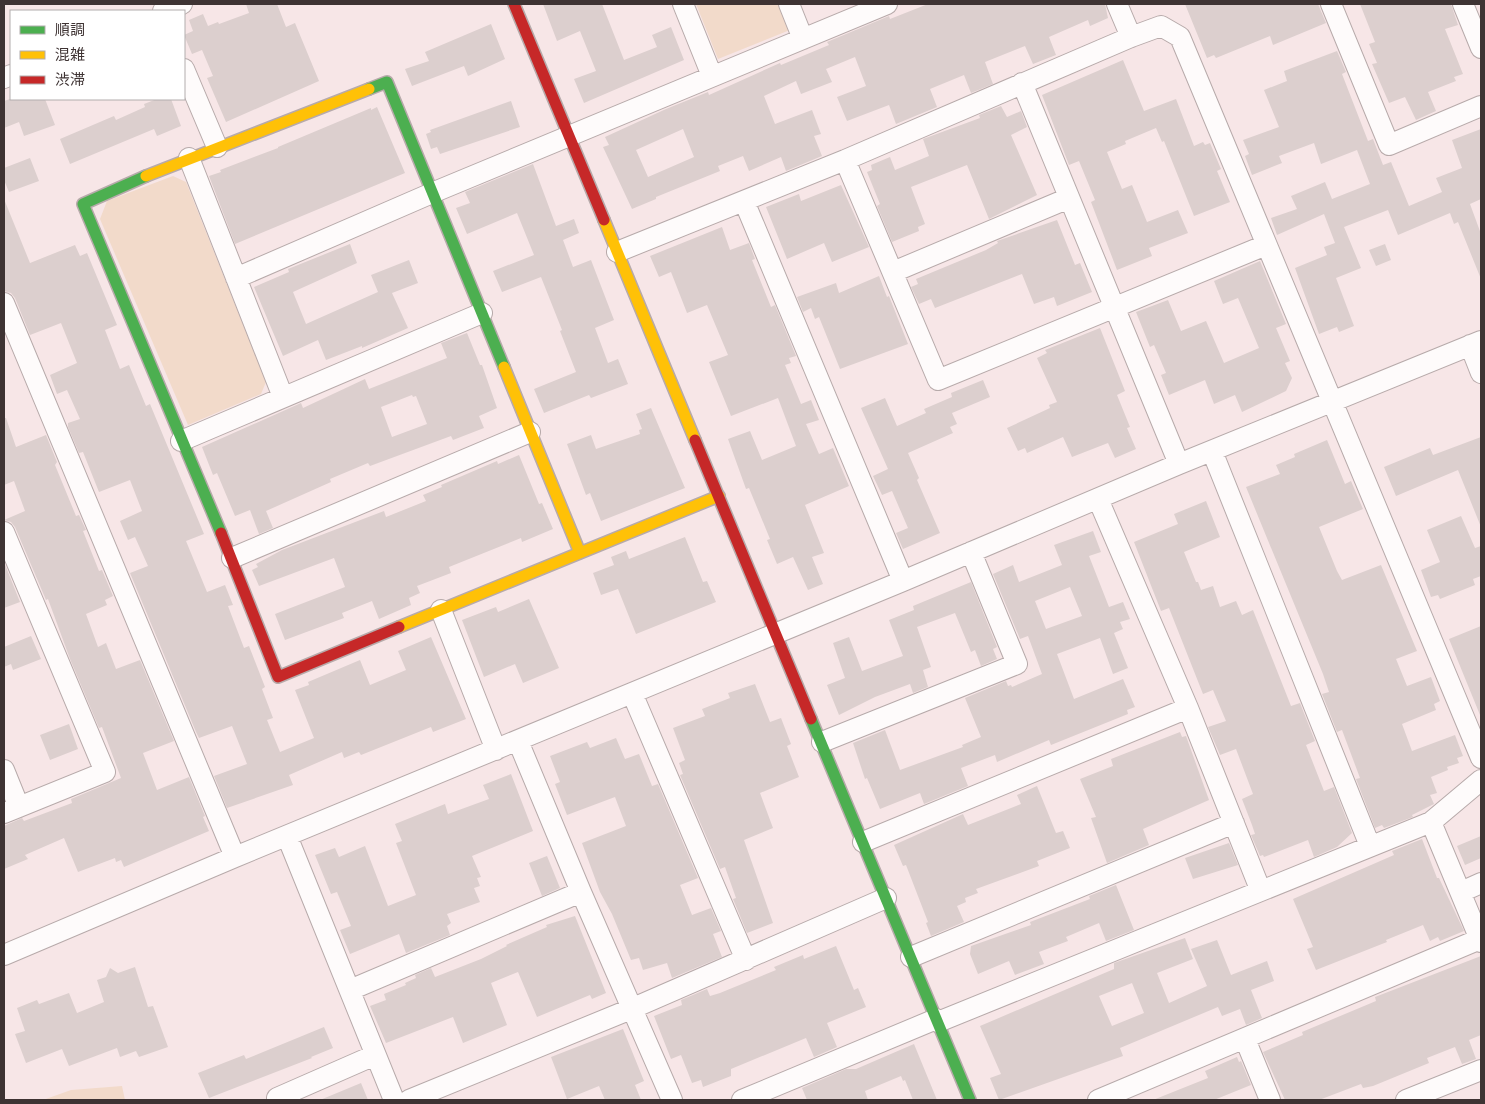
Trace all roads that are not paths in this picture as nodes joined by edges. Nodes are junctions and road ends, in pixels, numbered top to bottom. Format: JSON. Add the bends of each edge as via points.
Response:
{"nodes":[{"id":1,"x":182,"y":4,"type":"edge"},
{"id":2,"x":514,"y":4,"type":"edge"},
{"id":3,"x":683,"y":4,"type":"edge"},
{"id":4,"x":789,"y":4,"type":"edge"},
{"id":5,"x":887,"y":4,"type":"edge"},
{"id":6,"x":1117,"y":4,"type":"edge"},
{"id":7,"x":1331,"y":4,"type":"edge"},
{"id":8,"x":1463,"y":4,"type":"edge"},
{"id":9,"x":167,"y":10,"type":"edge"},
{"id":10,"x":1131,"y":37,"type":"junction"},
{"id":11,"x":803,"y":39,"type":"junction"},
{"id":12,"x":1481,"y":48,"type":"edge"},
{"id":13,"x":185,"y":71,"type":"edge"},
{"id":14,"x":712,"y":76,"type":"junction"},
{"id":15,"x":1022,"y":83,"type":"junction"},
{"id":16,"x":1481,"y":106,"type":"edge"},
{"id":17,"x":570,"y":136,"type":"junction"},
{"id":18,"x":217,"y":147,"type":"junction"},
{"id":19,"x":189,"y":158,"type":"junction"},
{"id":20,"x":845,"y":160,"type":"junction"},
{"id":21,"x":432,"y":193,"type":"junction"},
{"id":22,"x":1069,"y":198,"type":"junction"},
{"id":23,"x":744,"y":201,"type":"junction"},
{"id":24,"x":1266,"y":244,"type":"junction"},
{"id":25,"x":618,"y":252,"type":"junction"},
{"id":26,"x":893,"y":272,"type":"junction"},
{"id":27,"x":236,"y":278,"type":"junction"},
{"id":28,"x":4,"y":303,"type":"edge"},
{"id":29,"x":1114,"y":305,"type":"junction"},
{"id":30,"x":482,"y":313,"type":"junction"},
{"id":31,"x":1476,"y":343,"type":"edge"},
{"id":32,"x":1481,"y":373,"type":"edge"},
{"id":33,"x":283,"y":397,"type":"junction"},
{"id":34,"x":1333,"y":402,"type":"junction"},
{"id":35,"x":530,"y":432,"type":"junction"},
{"id":36,"x":181,"y":441,"type":"junction"},
{"id":37,"x":1212,"y":451,"type":"junction"},
{"id":38,"x":1179,"y":464,"type":"junction"},
{"id":39,"x":719,"y":496,"type":"junction"},
{"id":40,"x":1098,"y":499,"type":"junction"},
{"id":41,"x":4,"y":532,"type":"edge"},
{"id":42,"x":971,"y":552,"type":"junction"},
{"id":43,"x":580,"y":553,"type":"junction"},
{"id":44,"x":232,"y":558,"type":"junction"},
{"id":45,"x":903,"y":581,"type":"junction"},
{"id":46,"x":442,"y":610,"type":"junction"},
{"id":47,"x":776,"y":633,"type":"junction"},
{"id":48,"x":632,"y":693,"type":"junction"},
{"id":49,"x":1188,"y":708,"type":"junction"},
{"id":50,"x":518,"y":741,"type":"junction"},
{"id":51,"x":822,"y":742,"type":"junction"},
{"id":52,"x":496,"y":750,"type":"junction"},
{"id":53,"x":1481,"y":758,"type":"edge"},
{"id":54,"x":4,"y":770,"type":"edge"},
{"id":55,"x":1481,"y":780,"type":"edge"},
{"id":56,"x":11,"y":810,"type":"edge"},
{"id":57,"x":1431,"y":822,"type":"junction"},
{"id":58,"x":1234,"y":823,"type":"junction"},
{"id":59,"x":287,"y":836,"type":"junction"},
{"id":60,"x":863,"y":842,"type":"junction"},
{"id":61,"x":1370,"y":846,"type":"junction"},
{"id":62,"x":235,"y":857,"type":"junction"},
{"id":63,"x":1481,"y":883,"type":"edge"},
{"id":64,"x":1260,"y":889,"type":"junction"},
{"id":65,"x":581,"y":892,"type":"junction"},
{"id":66,"x":1461,"y":892,"type":"junction"},
{"id":67,"x":886,"y":898,"type":"junction"},
{"id":68,"x":1480,"y":940,"type":"edge"},
{"id":69,"x":4,"y":955,"type":"edge"},
{"id":70,"x":910,"y":957,"type":"junction"},
{"id":71,"x":746,"y":960,"type":"junction"},
{"id":72,"x":350,"y":990,"type":"junction"},
{"id":73,"x":632,"y":1009,"type":"junction"},
{"id":74,"x":937,"y":1020,"type":"junction"},
{"id":75,"x":1245,"y":1039,"type":"junction"},
{"id":76,"x":375,"y":1055,"type":"junction"},
{"id":77,"x":1481,"y":1070,"type":"edge"},
{"id":78,"x":787,"y":1092,"type":"edge"},
{"id":79,"x":278,"y":1100,"type":"edge"},
{"id":80,"x":394,"y":1100,"type":"edge"},
{"id":81,"x":409,"y":1100,"type":"edge"},
{"id":82,"x":672,"y":1100,"type":"edge"},
{"id":83,"x":742,"y":1100,"type":"edge"},
{"id":84,"x":970,"y":1100,"type":"edge"},
{"id":85,"x":1098,"y":1100,"type":"edge"},
{"id":86,"x":1270,"y":1100,"type":"edge"},
{"id":87,"x":1406,"y":1100,"type":"edge"}],
"edges":[{"from":1,"to":9,"type":"street"},
{"from":2,"to":17,"type":"street"},
{"from":3,"to":14,"type":"street"},
{"from":4,"to":11,"type":"street"},
{"from":5,"to":11,"type":"street"},
{"from":6,"to":10,"type":"street"},
{"from":7,"to":16,"type":"street","via":[[1389,145]]},
{"from":8,"to":12,"type":"street"},
{"from":10,"to":15,"type":"street"},
{"from":10,"to":24,"type":"street","via":[[1160,26],[1180,37]]},
{"from":11,"to":14,"type":"street"},
{"from":13,"to":18,"type":"street"},
{"from":14,"to":17,"type":"street"},
{"from":15,"to":20,"type":"street"},
{"from":15,"to":22,"type":"street"},
{"from":17,"to":21,"type":"street"},
{"from":17,"to":25,"type":"street"},
{"from":18,"to":19,"type":"street"},
{"from":18,"to":21,"type":"street","via":[[386,82]]},
{"from":19,"to":27,"type":"street"},
{"from":19,"to":36,"type":"street","via":[[83,204]]},
{"from":20,"to":23,"type":"street"},
{"from":20,"to":26,"type":"street"},
{"from":21,"to":27,"type":"street"},
{"from":21,"to":30,"type":"street"},
{"from":22,"to":26,"type":"street"},
{"from":22,"to":29,"type":"street"},
{"from":23,"to":25,"type":"street"},
{"from":23,"to":45,"type":"street"},
{"from":24,"to":29,"type":"street"},
{"from":24,"to":34,"type":"street"},
{"from":25,"to":39,"type":"street"},
{"from":26,"to":29,"type":"street","via":[[938,380]]},
{"from":27,"to":33,"type":"street"},
{"from":28,"to":62,"type":"street"},
{"from":29,"to":38,"type":"street"},
{"from":30,"to":33,"type":"street"},
{"from":30,"to":35,"type":"street"},
{"from":31,"to":32,"type":"street"},
{"from":31,"to":34,"type":"street"},
{"from":33,"to":36,"type":"street"},
{"from":34,"to":37,"type":"street"},
{"from":34,"to":53,"type":"street"},
{"from":35,"to":43,"type":"street"},
{"from":35,"to":44,"type":"street"},
{"from":36,"to":44,"type":"street"},
{"from":37,"to":38,"type":"street"},
{"from":37,"to":61,"type":"street"},
{"from":38,"to":40,"type":"street"},
{"from":39,"to":43,"type":"street"},
{"from":39,"to":47,"type":"street"},
{"from":40,"to":42,"type":"street"},
{"from":40,"to":49,"type":"street"},
{"from":41,"to":56,"type":"street","via":[[105,772]]},
{"from":42,"to":45,"type":"street"},
{"from":42,"to":51,"type":"street","via":[[1017,664]]},
{"from":43,"to":46,"type":"street"},
{"from":44,"to":46,"type":"street","via":[[278,677]]},
{"from":45,"to":47,"type":"street"},
{"from":46,"to":52,"type":"street"},
{"from":47,"to":48,"type":"street"},
{"from":47,"to":51,"type":"street"},
{"from":48,"to":50,"type":"street"},
{"from":48,"to":71,"type":"street"},
{"from":49,"to":58,"type":"street"},
{"from":49,"to":60,"type":"street"},
{"from":50,"to":52,"type":"street"},
{"from":50,"to":65,"type":"street"},
{"from":51,"to":60,"type":"street"},
{"from":52,"to":59,"type":"street"},
{"from":54,"to":56,"type":"street"},
{"from":55,"to":57,"type":"street"},
{"from":57,"to":61,"type":"street"},
{"from":57,"to":66,"type":"street"},
{"from":58,"to":64,"type":"street"},
{"from":58,"to":70,"type":"street"},
{"from":59,"to":62,"type":"street"},
{"from":59,"to":72,"type":"street"},
{"from":60,"to":67,"type":"street"},
{"from":61,"to":64,"type":"street"},
{"from":62,"to":69,"type":"street"},
{"from":63,"to":66,"type":"street"},
{"from":64,"to":74,"type":"street"},
{"from":65,"to":72,"type":"street"},
{"from":65,"to":73,"type":"street"},
{"from":66,"to":68,"type":"street"},
{"from":67,"to":70,"type":"street"},
{"from":67,"to":71,"type":"street"},
{"from":68,"to":75,"type":"street"},
{"from":70,"to":74,"type":"street"},
{"from":71,"to":73,"type":"street"},
{"from":72,"to":76,"type":"street"},
{"from":73,"to":81,"type":"street"},
{"from":73,"to":82,"type":"street"},
{"from":74,"to":78,"type":"street"},
{"from":74,"to":84,"type":"street"},
{"from":75,"to":85,"type":"street"},
{"from":75,"to":86,"type":"street"},
{"from":76,"to":79,"type":"street"},
{"from":76,"to":80,"type":"street"},
{"from":77,"to":87,"type":"street"},
{"from":78,"to":83,"type":"street"}]}
